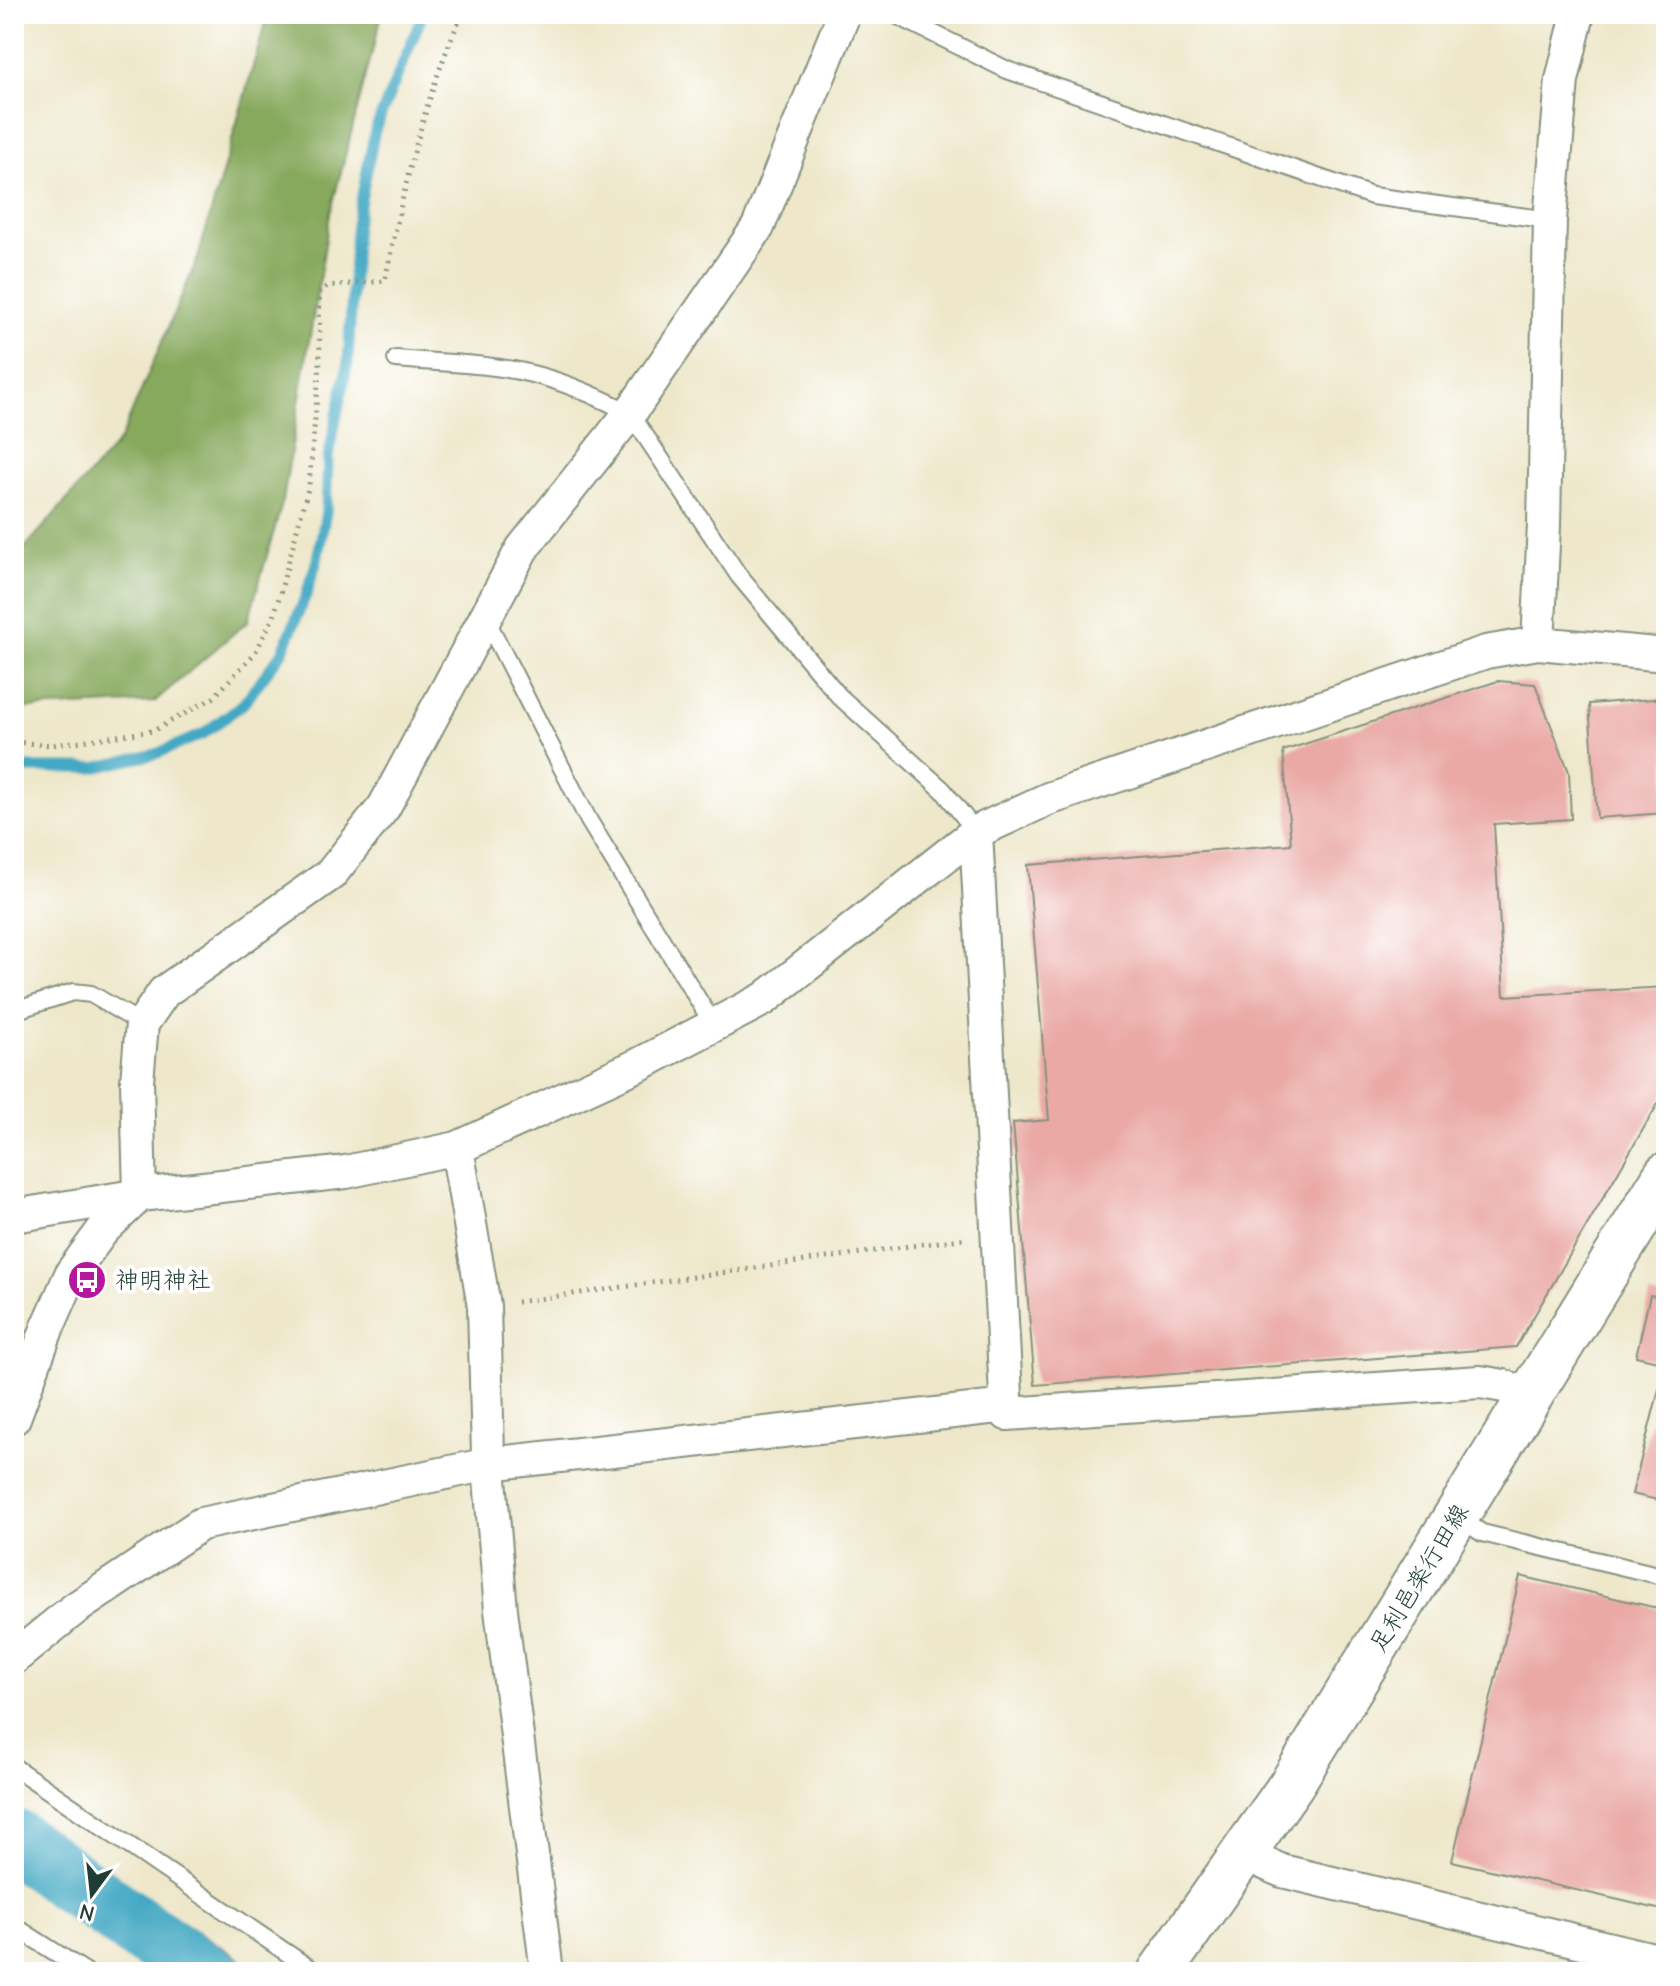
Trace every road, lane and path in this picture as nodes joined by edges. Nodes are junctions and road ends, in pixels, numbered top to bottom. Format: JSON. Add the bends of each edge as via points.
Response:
{"nodes":[{"id":1,"x":462,"y":14,"type":"edge"},
{"id":2,"x":844,"y":14,"type":"edge"},
{"id":3,"x":894,"y":14,"type":"edge"},
{"id":4,"x":1578,"y":14,"type":"edge"},
{"id":5,"x":1550,"y":220,"type":"junction"},
{"id":6,"x":396,"y":359,"type":"dead end"},
{"id":7,"x":630,"y":413,"type":"junction"},
{"id":8,"x":485,"y":617,"type":"junction"},
{"id":9,"x":1538,"y":643,"type":"junction"},
{"id":10,"x":1666,"y":655,"type":"edge"},
{"id":11,"x":14,"y":742,"type":"edge"},
{"id":12,"x":976,"y":832,"type":"junction"},
{"id":13,"x":14,"y":1011,"type":"edge"},
{"id":14,"x":142,"y":1024,"type":"junction"},
{"id":15,"x":713,"y":1024,"type":"junction"},
{"id":16,"x":457,"y":1148,"type":"junction"},
{"id":17,"x":1666,"y":1175,"type":"edge"},
{"id":18,"x":140,"y":1195,"type":"junction"},
{"id":19,"x":14,"y":1216,"type":"edge"},
{"id":20,"x":997,"y":1233,"type":"junction"},
{"id":21,"x":484,"y":1306,"type":"junction"},
{"id":22,"x":1530,"y":1396,"type":"junction"},
{"id":23,"x":1007,"y":1406,"type":"junction"},
{"id":24,"x":14,"y":1418,"type":"edge"},
{"id":25,"x":489,"y":1464,"type":"junction"},
{"id":26,"x":1456,"y":1516,"type":"junction"},
{"id":27,"x":1666,"y":1577,"type":"edge"},
{"id":28,"x":14,"y":1658,"type":"edge"},
{"id":29,"x":14,"y":1767,"type":"edge"},
{"id":30,"x":1244,"y":1854,"type":"junction"},
{"id":31,"x":14,"y":1926,"type":"edge"},
{"id":32,"x":1666,"y":1962,"type":"edge"},
{"id":33,"x":86,"y":1972,"type":"edge"},
{"id":34,"x":315,"y":1972,"type":"edge"},
{"id":35,"x":547,"y":1972,"type":"edge"},
{"id":36,"x":1160,"y":1972,"type":"edge"}],
"edges":[{"from":1,"to":11,"type":"path","via":[[401,198],[385,281],[327,286],[319,293],[320,363],[309,485],[274,616],[255,653],[213,698],[153,731],[52,745]]},
{"from":2,"to":7,"type":"street","via":[[758,227]]},
{"from":3,"to":5,"type":"lane","via":[[1007,70],[1372,196]]},
{"from":4,"to":5,"type":"street","via":[[1562,80]]},
{"from":5,"to":9,"type":"street"},
{"from":6,"to":7,"type":"lane","via":[[533,374]]},
{"from":7,"to":8,"type":"street","via":[[522,549]]},
{"from":7,"to":12,"type":"lane","via":[[739,576],[839,696],[943,790]]},
{"from":8,"to":14,"type":"street","via":[[384,807],[331,874],[164,992]]},
{"from":8,"to":15,"type":"lane","via":[[589,821]]},
{"from":9,"to":10,"type":"street"},
{"from":9,"to":12,"type":"street","via":[[1486,652],[1048,799]]},
{"from":12,"to":15,"type":"street","via":[[764,999]]},
{"from":12,"to":20,"type":"street"},
{"from":13,"to":14,"type":"lane","via":[[73,992],[91,994]]},
{"from":14,"to":18,"type":"street","via":[[137,1081]]},
{"from":15,"to":16,"type":"street"},
{"from":16,"to":18,"type":"street","via":[[346,1172]]},
{"from":16,"to":21,"type":"street"},
{"from":17,"to":22,"type":"main road","name":"足利邑楽行田線"},
{"from":18,"to":19,"type":"street"},
{"from":18,"to":24,"type":"street","via":[[103,1230],[72,1272]]},
{"from":20,"to":21,"type":"path"},
{"from":20,"to":23,"type":"street"},
{"from":21,"to":25,"type":"street"},
{"from":22,"to":23,"type":"street","via":[[1480,1382],[1007,1414]]},
{"from":22,"to":26,"type":"main road","name":"足利邑楽行田線"},
{"from":23,"to":25,"type":"street"},
{"from":25,"to":28,"type":"street","via":[[201,1524],[73,1610]]},
{"from":25,"to":35,"type":"street","via":[[501,1610]]},
{"from":26,"to":27,"type":"lane","via":[[1482,1533]]},
{"from":26,"to":30,"type":"main road","name":"足利邑楽行田線"},
{"from":29,"to":34,"type":"lane"},
{"from":30,"to":32,"type":"street","via":[[1282,1871]]},
{"from":30,"to":36,"type":"main road","name":"足利邑楽行田線"},
{"from":31,"to":33,"type":"lane"}]}
